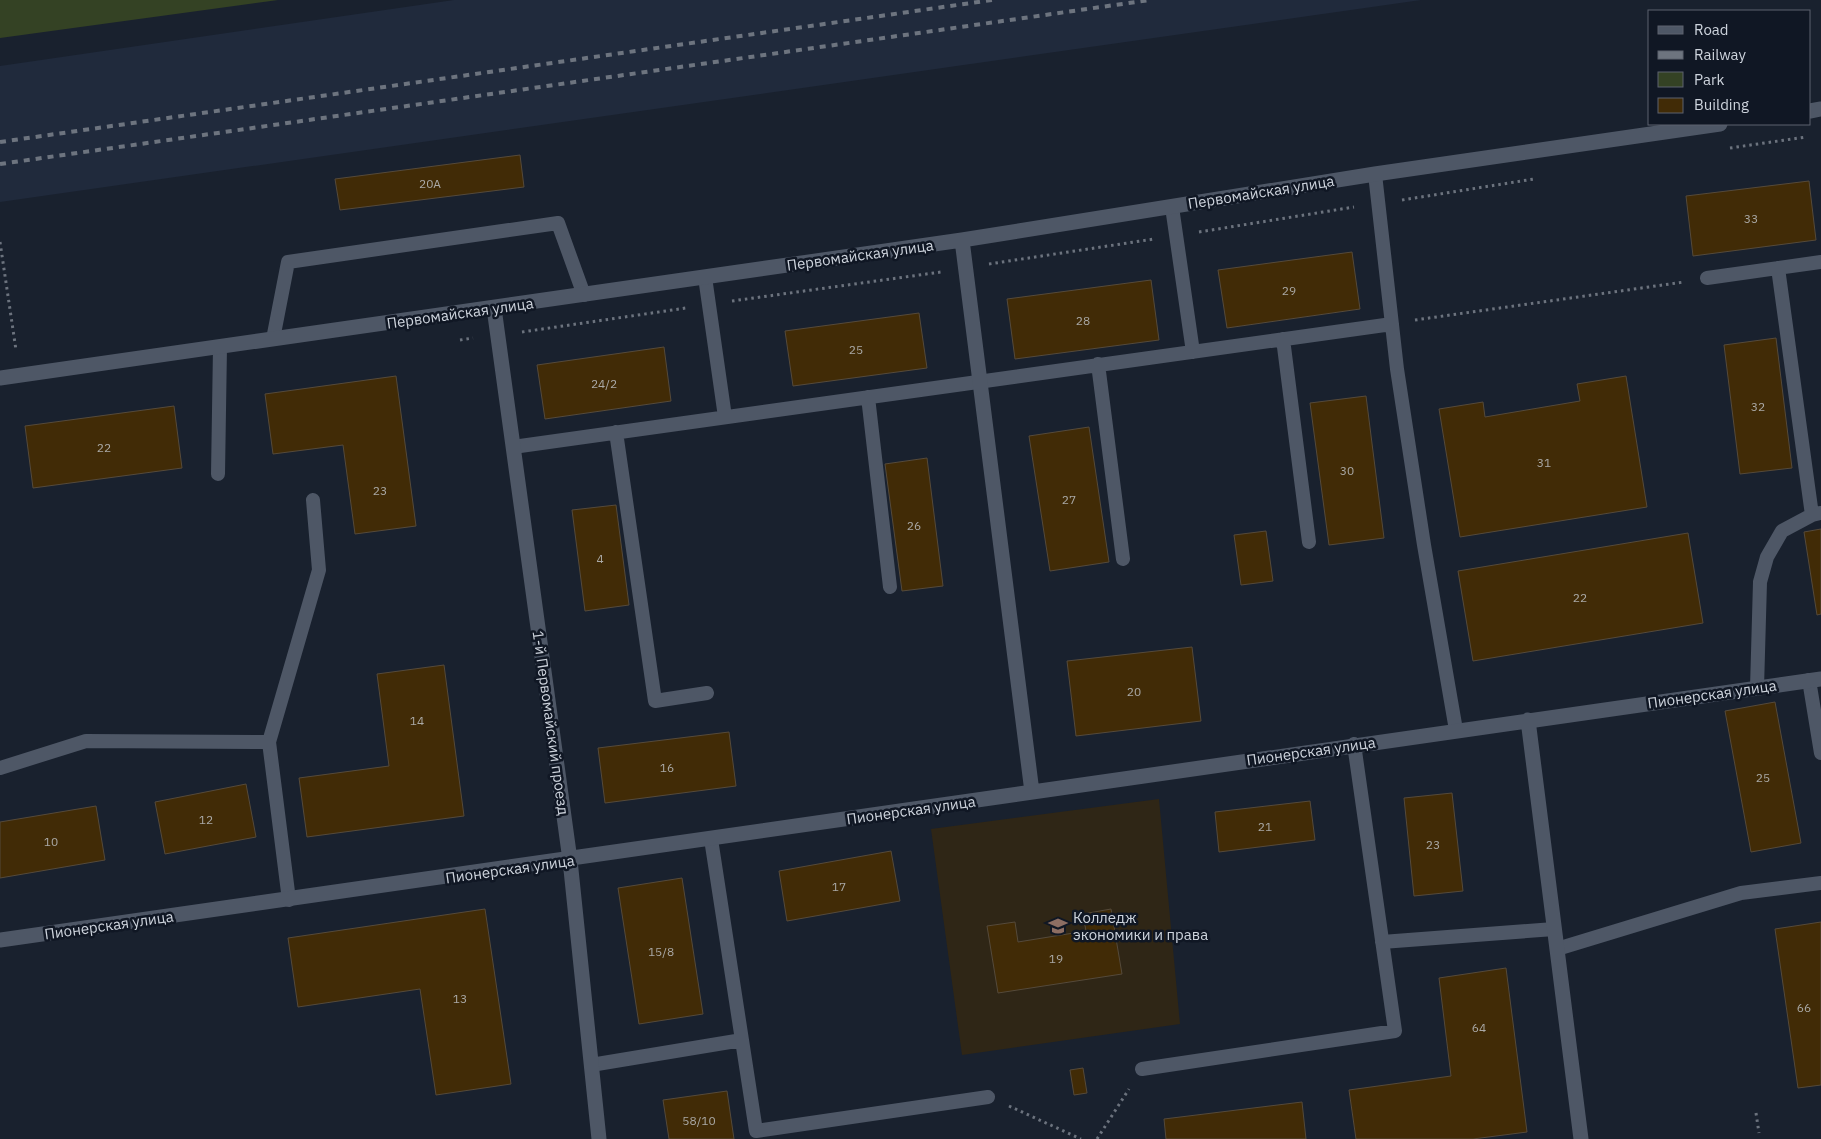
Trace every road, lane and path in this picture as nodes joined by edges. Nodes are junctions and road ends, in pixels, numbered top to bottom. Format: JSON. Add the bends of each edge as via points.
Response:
{"nodes":[{"id":1,"x":1713,"y":125,"type":"edge"},
{"id":2,"x":1375,"y":174,"type":"junction"},
{"id":3,"x":1172,"y":207,"type":"junction"},
{"id":4,"x":962,"y":240,"type":"junction"},
{"id":5,"x":0,"y":242,"type":"edge"},
{"id":6,"x":1821,"y":262,"type":"edge"},
{"id":7,"x":1778,"y":268,"type":"junction"},
{"id":8,"x":705,"y":277,"type":"junction"},
{"id":9,"x":1707,"y":278,"type":"joint"},
{"id":10,"x":584,"y":295,"type":"junction"},
{"id":11,"x":494,"y":308,"type":"junction"},
{"id":12,"x":1392,"y":324,"type":"junction"},
{"id":13,"x":273,"y":339,"type":"junction"},
{"id":14,"x":1283,"y":339,"type":"junction"},
{"id":15,"x":220,"y":346,"type":"junction"},
{"id":16,"x":1193,"y":352,"type":"junction"},
{"id":17,"x":1098,"y":364,"type":"junction"},
{"id":18,"x":20,"y":375,"type":"junction"},
{"id":19,"x":0,"y":378,"type":"edge"},
{"id":20,"x":980,"y":382,"type":"junction"},
{"id":21,"x":868,"y":397,"type":"junction"},
{"id":22,"x":725,"y":417,"type":"junction"},
{"id":23,"x":616,"y":432,"type":"junction"},
{"id":24,"x":513,"y":447,"type":"junction"},
{"id":25,"x":218,"y":474,"type":"dead end"},
{"id":26,"x":313,"y":500,"type":"dead end"},
{"id":27,"x":1816,"y":514,"type":"edge"},
{"id":28,"x":1309,"y":542,"type":"dead end"},
{"id":29,"x":1123,"y":559,"type":"dead end"},
{"id":30,"x":890,"y":587,"type":"dead end"},
{"id":31,"x":1815,"y":680,"type":"edge"},
{"id":32,"x":1757,"y":688,"type":"junction"},
{"id":33,"x":707,"y":693,"type":"dead end"},
{"id":34,"x":1528,"y":720,"type":"junction"},
{"id":35,"x":1456,"y":730,"type":"junction"},
{"id":36,"x":269,"y":742,"type":"junction"},
{"id":37,"x":1354,"y":744,"type":"junction"},
{"id":38,"x":1821,"y":753,"type":"edge"},
{"id":39,"x":0,"y":768,"type":"edge"},
{"id":40,"x":1032,"y":792,"type":"junction"},
{"id":41,"x":711,"y":839,"type":"junction"},
{"id":42,"x":570,"y":860,"type":"junction"},
{"id":43,"x":1821,"y":883,"type":"edge"},
{"id":44,"x":289,"y":900,"type":"junction"},
{"id":45,"x":1554,"y":929,"type":"junction"},
{"id":46,"x":0,"y":940,"type":"edge"},
{"id":47,"x":1382,"y":942,"type":"junction"},
{"id":48,"x":1556,"y":949,"type":"junction"},
{"id":49,"x":742,"y":1040,"type":"junction"},
{"id":50,"x":591,"y":1065,"type":"junction"},
{"id":51,"x":1142,"y":1069,"type":"joint"},
{"id":52,"x":988,"y":1097,"type":"joint"},
{"id":53,"x":1756,"y":1113,"type":"dead end"},
{"id":54,"x":1760,"y":1133,"type":"dead end"},
{"id":55,"x":599,"y":1139,"type":"edge"},
{"id":56,"x":1082,"y":1139,"type":"edge"},
{"id":57,"x":1097,"y":1139,"type":"edge"},
{"id":58,"x":1581,"y":1139,"type":"edge"}],
"edges":[{"from":1,"to":2,"type":"street","name":"Первомайская улица"},
{"from":2,"to":3,"type":"street","name":"Первомайская улица"},
{"from":2,"to":12,"type":"lane"},
{"from":3,"to":4,"type":"street","name":"Первомайская улица"},
{"from":3,"to":16,"type":"lane"},
{"from":4,"to":8,"type":"street","name":"Первомайская улица"},
{"from":4,"to":20,"type":"street"},
{"from":5,"to":18,"type":"path"},
{"from":6,"to":7,"type":"lane"},
{"from":7,"to":9,"type":"lane"},
{"from":7,"to":27,"type":"lane"},
{"from":8,"to":10,"type":"street","name":"Первомайская улица"},
{"from":8,"to":22,"type":"lane"},
{"from":9,"to":12,"type":"path"},
{"from":10,"to":11,"type":"street","name":"Первомайская улица"},
{"from":10,"to":13,"type":"lane","via":[[558,223],[520,228],[288,262]]},
{"from":11,"to":13,"type":"street","name":"Первомайская улица"},
{"from":11,"to":24,"type":"street","name":"1-й Первомайский проезд"},
{"from":12,"to":14,"type":"lane"},
{"from":12,"to":35,"type":"lane","via":[[1424,545]]},
{"from":13,"to":15,"type":"street","name":"Первомайская улица"},
{"from":14,"to":16,"type":"lane"},
{"from":14,"to":28,"type":"lane"},
{"from":15,"to":18,"type":"street","name":"Первомайская улица"},
{"from":15,"to":25,"type":"lane"},
{"from":16,"to":17,"type":"lane"},
{"from":17,"to":20,"type":"lane"},
{"from":17,"to":29,"type":"lane"},
{"from":18,"to":19,"type":"street","name":"Первомайская улица"},
{"from":20,"to":21,"type":"lane"},
{"from":20,"to":40,"type":"street"},
{"from":21,"to":22,"type":"lane"},
{"from":21,"to":30,"type":"lane"},
{"from":22,"to":23,"type":"lane"},
{"from":23,"to":24,"type":"lane"},
{"from":23,"to":33,"type":"lane","via":[[655,701]]},
{"from":24,"to":42,"type":"street","name":"1-й Первомайский проезд"},
{"from":26,"to":36,"type":"lane","via":[[319,570]]},
{"from":27,"to":32,"type":"lane","via":[[1782,532],[1767,557],[1760,582]]},
{"from":31,"to":32,"type":"street","name":"Пионерская улица"},
{"from":31,"to":38,"type":"lane"},
{"from":32,"to":34,"type":"street","name":"Пионерская улица"},
{"from":34,"to":35,"type":"street","name":"Пионерская улица"},
{"from":34,"to":45,"type":"street"},
{"from":35,"to":37,"type":"street","name":"Пионерская улица"},
{"from":36,"to":39,"type":"lane","via":[[86,741]]},
{"from":36,"to":44,"type":"lane"},
{"from":37,"to":40,"type":"street","name":"Пионерская улица"},
{"from":37,"to":47,"type":"lane"},
{"from":40,"to":41,"type":"street","name":"Пионерская улица"},
{"from":41,"to":42,"type":"street","name":"Пионерская улица"},
{"from":41,"to":49,"type":"lane"},
{"from":42,"to":44,"type":"street","name":"Пионерская улица"},
{"from":42,"to":50,"type":"street","name":"1-й Первомайский проезд"},
{"from":43,"to":48,"type":"lane","via":[[1741,893]]},
{"from":44,"to":46,"type":"street","name":"Пионерская улица"},
{"from":45,"to":47,"type":"lane"},
{"from":45,"to":48,"type":"street"},
{"from":47,"to":51,"type":"lane","via":[[1395,1031]]},
{"from":48,"to":58,"type":"street"},
{"from":49,"to":50,"type":"lane"},
{"from":49,"to":52,"type":"lane","via":[[756,1131]]},
{"from":50,"to":55,"type":"street","name":"1-й Первомайский проезд"},
{"from":51,"to":57,"type":"path"},
{"from":52,"to":56,"type":"path"},
{"from":53,"to":54,"type":"path"}]}
